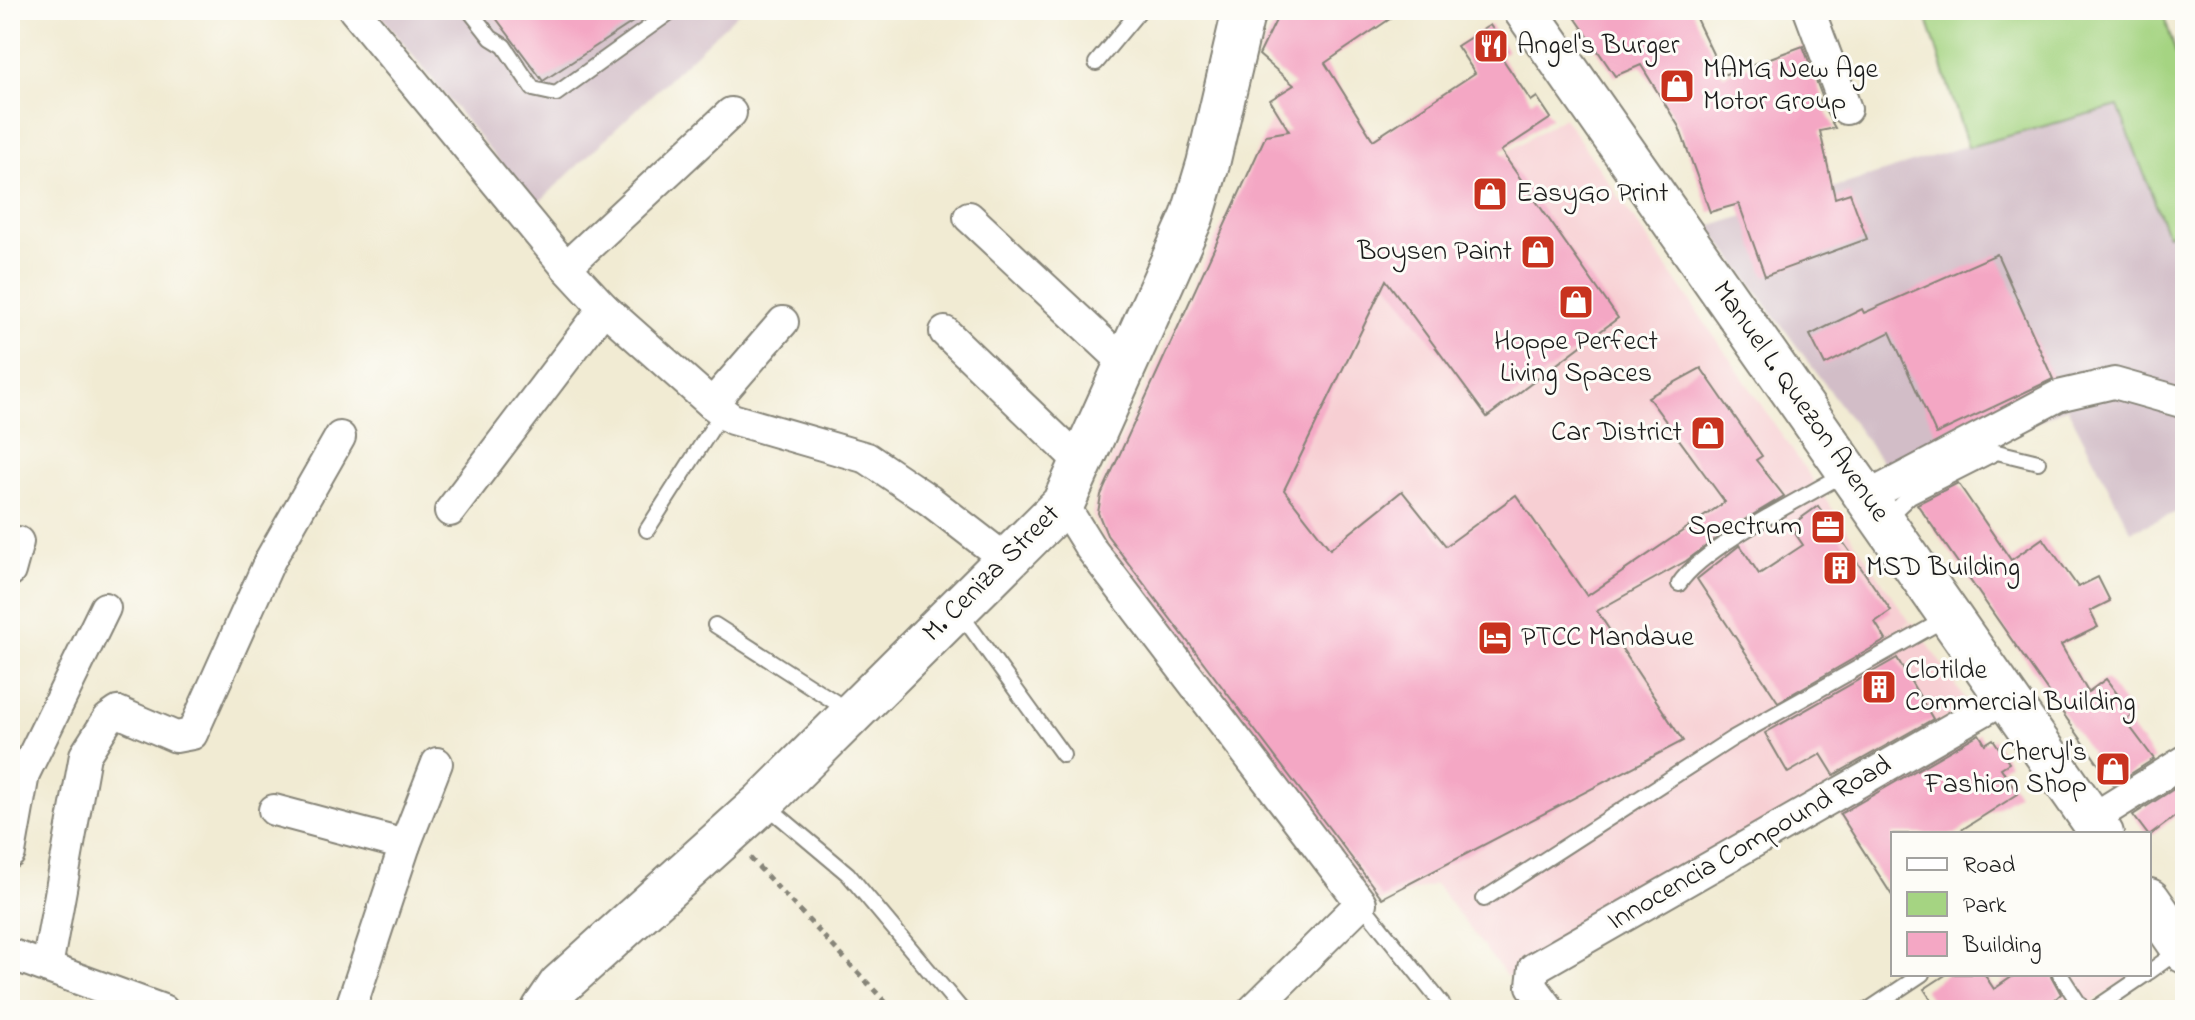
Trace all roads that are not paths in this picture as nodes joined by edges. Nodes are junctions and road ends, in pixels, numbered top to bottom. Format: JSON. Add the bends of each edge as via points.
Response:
{"nodes":[{"id":1,"x":354,"y":10,"type":"edge"},
{"id":2,"x":469,"y":10,"type":"edge"},
{"id":3,"x":673,"y":10,"type":"edge"},
{"id":4,"x":1140,"y":10,"type":"edge"},
{"id":5,"x":1525,"y":10,"type":"edge"},
{"id":6,"x":1809,"y":10,"type":"edge"},
{"id":7,"x":1241,"y":11,"type":"edge"},
{"id":8,"x":1096,"y":63,"type":"dead end"},
{"id":9,"x":1846,"y":109,"type":"dead end"},
{"id":10,"x":731,"y":113,"type":"dead end"},
{"id":11,"x":969,"y":217,"type":"dead end"},
{"id":12,"x":566,"y":267,"type":"junction"},
{"id":13,"x":604,"y":308,"type":"junction"},
{"id":14,"x":783,"y":322,"type":"dead end"},
{"id":15,"x":945,"y":332,"type":"dead end"},
{"id":16,"x":1127,"y":365,"type":"junction"},
{"id":17,"x":2185,"y":403,"type":"edge"},
{"id":18,"x":717,"y":408,"type":"junction"},
{"id":19,"x":340,"y":437,"type":"dead end"},
{"id":20,"x":2038,"y":462,"type":"dead end"},
{"id":21,"x":1081,"y":463,"type":"junction"},
{"id":22,"x":1866,"y":496,"type":"junction"},
{"id":23,"x":1063,"y":504,"type":"junction"},
{"id":24,"x":450,"y":511,"type":"dead end"},
{"id":25,"x":647,"y":530,"type":"dead end"},
{"id":26,"x":1008,"y":561,"type":"junction"},
{"id":27,"x":1679,"y":584,"type":"dead end"},
{"id":28,"x":105,"y":608,"type":"dead end"},
{"id":29,"x":958,"y":610,"type":"junction"},
{"id":30,"x":1950,"y":616,"type":"junction"},
{"id":31,"x":715,"y":625,"type":"dead end"},
{"id":32,"x":2007,"y":697,"type":"junction"},
{"id":33,"x":852,"y":713,"type":"junction"},
{"id":34,"x":1063,"y":755,"type":"dead end"},
{"id":35,"x":2185,"y":761,"type":"edge"},
{"id":36,"x":437,"y":763,"type":"dead end"},
{"id":37,"x":763,"y":802,"type":"junction"},
{"id":38,"x":274,"y":810,"type":"dead end"},
{"id":39,"x":2097,"y":826,"type":"edge"},
{"id":40,"x":405,"y":845,"type":"junction"},
{"id":41,"x":10,"y":853,"type":"edge"},
{"id":42,"x":1484,"y":899,"type":"dead end"},
{"id":43,"x":1361,"y":903,"type":"junction"},
{"id":44,"x":2151,"y":903,"type":"edge"},
{"id":45,"x":2184,"y":950,"type":"edge"},
{"id":46,"x":10,"y":954,"type":"edge"},
{"id":47,"x":47,"y":967,"type":"junction"},
{"id":48,"x":2151,"y":971,"type":"edge"},
{"id":49,"x":1919,"y":976,"type":"edge"},
{"id":50,"x":2061,"y":976,"type":"edge"},
{"id":51,"x":2126,"y":980,"type":"edge"},
{"id":52,"x":1442,"y":1004,"type":"dead end"},
{"id":53,"x":961,"y":1009,"type":"edge"},
{"id":54,"x":163,"y":1010,"type":"edge"},
{"id":55,"x":350,"y":1010,"type":"edge"},
{"id":56,"x":543,"y":1010,"type":"edge"},
{"id":57,"x":1253,"y":1010,"type":"edge"},
{"id":58,"x":1550,"y":1010,"type":"edge"},
{"id":59,"x":1868,"y":1010,"type":"edge"},
{"id":60,"x":2083,"y":1010,"type":"edge"},
{"id":61,"x":2093,"y":1010,"type":"edge"}],
"edges":[{"from":1,"to":12,"type":"street"},
{"from":2,"to":3,"type":"lane","via":[[504,46],[533,89],[556,94]]},
{"from":4,"to":8,"type":"lane"},
{"from":5,"to":22,"type":"street","name":"Manuel L. Quezon Avenue"},
{"from":6,"to":9,"type":"street"},
{"from":7,"to":16,"type":"street","name":"M. Ceniza Street","via":[[1192,217]]},
{"from":10,"to":12,"type":"street"},
{"from":11,"to":16,"type":"street"},
{"from":12,"to":13,"type":"street"},
{"from":13,"to":18,"type":"street"},
{"from":13,"to":24,"type":"street"},
{"from":14,"to":18,"type":"street"},
{"from":15,"to":21,"type":"street"},
{"from":16,"to":21,"type":"street","name":"M. Ceniza Street"},
{"from":17,"to":22,"type":"street","via":[[2114,383],[2058,396]]},
{"from":18,"to":25,"type":"lane"},
{"from":18,"to":26,"type":"street","via":[[732,419],[867,458]]},
{"from":19,"to":47,"type":"street","via":[[270,560],[192,734],[176,737],[118,712],[85,755]]},
{"from":20,"to":22,"type":"lane","via":[[1997,452],[1910,496]]},
{"from":21,"to":23,"type":"street","name":"M. Ceniza Street"},
{"from":22,"to":27,"type":"lane","via":[[1743,532],[1686,573]]},
{"from":22,"to":30,"type":"street","name":"Manuel L. Quezon Avenue"},
{"from":23,"to":26,"type":"street","name":"M. Ceniza Street"},
{"from":23,"to":43,"type":"street","via":[[1091,549]]},
{"from":26,"to":29,"type":"street","name":"M. Ceniza Street"},
{"from":28,"to":41,"type":"street","via":[[24,774]]},
{"from":29,"to":33,"type":"street","name":"M. Ceniza Street"},
{"from":29,"to":34,"type":"lane"},
{"from":30,"to":32,"type":"street","name":"Manuel L. Quezon Avenue"},
{"from":30,"to":42,"type":"lane","via":[[1733,738]]},
{"from":31,"to":33,"type":"lane"},
{"from":32,"to":39,"type":"street","name":"Manuel L. Quezon Avenue"},
{"from":32,"to":58,"type":"street","name":"Innocencia Compound Road","via":[[1534,968],[1532,986]]},
{"from":33,"to":37,"type":"street","name":"M. Ceniza Street"},
{"from":35,"to":39,"type":"street"},
{"from":36,"to":40,"type":"street"},
{"from":37,"to":53,"type":"lane","via":[[848,874]]},
{"from":37,"to":56,"type":"street","name":"M. Ceniza Street","via":[[560,985]]},
{"from":38,"to":40,"type":"street"},
{"from":40,"to":55,"type":"street"},
{"from":43,"to":52,"type":"lane"},
{"from":43,"to":57,"type":"street"},
{"from":44,"to":45,"type":"street"},
{"from":45,"to":48,"type":"lane"},
{"from":46,"to":47,"type":"street"},
{"from":47,"to":54,"type":"street"},
{"from":49,"to":59,"type":"lane"},
{"from":50,"to":60,"type":"lane"},
{"from":51,"to":61,"type":"lane"}]}
